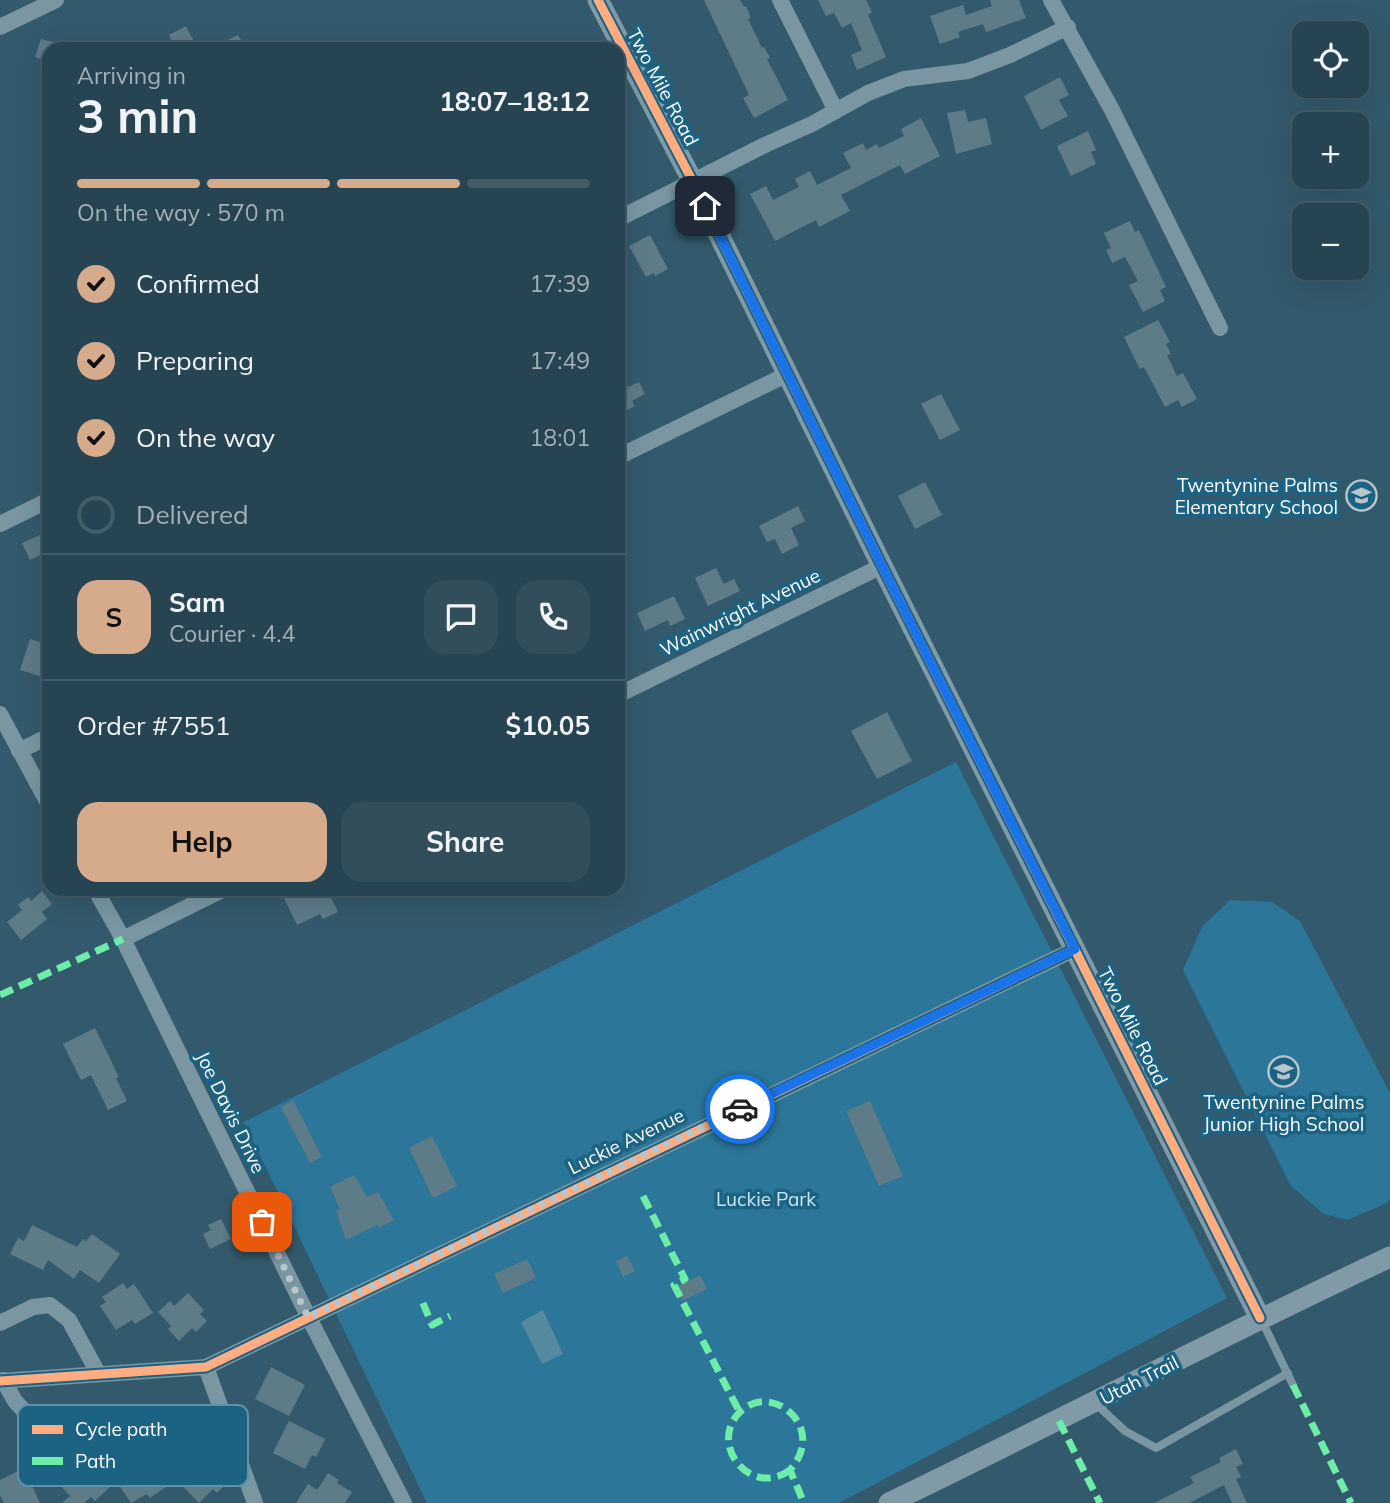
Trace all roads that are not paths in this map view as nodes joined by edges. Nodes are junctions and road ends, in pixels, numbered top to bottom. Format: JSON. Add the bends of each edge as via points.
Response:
{"nodes":[{"id":1,"x":56,"y":0,"type":"edge"},
{"id":2,"x":598,"y":0,"type":"edge"},
{"id":3,"x":780,"y":0,"type":"edge"},
{"id":4,"x":1051,"y":0,"type":"edge"},
{"id":5,"x":0,"y":27,"type":"edge"},
{"id":6,"x":1068,"y":27,"type":"junction"},
{"id":7,"x":620,"y":42,"type":"edge"},
{"id":8,"x":625,"y":52,"type":"edge"},
{"id":9,"x":836,"y":111,"type":"junction"},
{"id":10,"x":693,"y":182,"type":"junction"},
{"id":11,"x":625,"y":216,"type":"edge"},
{"id":12,"x":1220,"y":328,"type":"dead end"},
{"id":13,"x":788,"y":374,"type":"junction"},
{"id":14,"x":625,"y":454,"type":"edge"},
{"id":15,"x":42,"y":503,"type":"edge"},
{"id":16,"x":0,"y":524,"type":"edge"},
{"id":17,"x":882,"y":566,"type":"junction"},
{"id":18,"x":625,"y":692,"type":"edge"},
{"id":19,"x":0,"y":714,"type":"edge"},
{"id":20,"x":42,"y":740,"type":"edge"},
{"id":21,"x":19,"y":751,"type":"junction"},
{"id":22,"x":42,"y":792,"type":"edge"},
{"id":23,"x":99,"y":896,"type":"edge"},
{"id":24,"x":210,"y":896,"type":"edge"},
{"id":25,"x":123,"y":939,"type":"junction"},
{"id":26,"x":1075,"y":949,"type":"junction"},
{"id":27,"x":1390,"y":1257,"type":"edge"},
{"id":28,"x":308,"y":1317,"type":"junction"},
{"id":29,"x":1260,"y":1318,"type":"junction"},
{"id":30,"x":0,"y":1323,"type":"edge"},
{"id":31,"x":206,"y":1367,"type":"junction"},
{"id":32,"x":98,"y":1373,"type":"junction"},
{"id":33,"x":1287,"y":1373,"type":"junction"},
{"id":34,"x":1,"y":1380,"type":"edge"},
{"id":35,"x":1293,"y":1385,"type":"dead end"},
{"id":36,"x":1095,"y":1403,"type":"junction"},
{"id":37,"x":19,"y":1405,"type":"edge"},
{"id":38,"x":220,"y":1405,"type":"edge"},
{"id":39,"x":248,"y":1483,"type":"edge"},
{"id":40,"x":255,"y":1503,"type":"edge"},
{"id":41,"x":404,"y":1503,"type":"edge"},
{"id":42,"x":889,"y":1503,"type":"edge"}],
"edges":[{"from":1,"to":5,"type":"street"},
{"from":2,"to":7,"type":"street","name":"Two Mile Road"},
{"from":3,"to":9,"type":"street"},
{"from":4,"to":6,"type":"street"},
{"from":6,"to":9,"type":"street","via":[[968,71],[904,79]]},
{"from":6,"to":12,"type":"street"},
{"from":8,"to":10,"type":"street","name":"Two Mile Road"},
{"from":9,"to":10,"type":"street"},
{"from":10,"to":11,"type":"street"},
{"from":10,"to":13,"type":"street","name":"Two Mile Road"},
{"from":13,"to":14,"type":"street"},
{"from":13,"to":17,"type":"street","name":"Two Mile Road"},
{"from":15,"to":16,"type":"street"},
{"from":17,"to":18,"type":"street","name":"Wainwright Avenue"},
{"from":17,"to":26,"type":"street","name":"Two Mile Road"},
{"from":19,"to":21,"type":"street"},
{"from":20,"to":21,"type":"street"},
{"from":21,"to":22,"type":"street"},
{"from":23,"to":25,"type":"street","name":"Joe Davis Drive"},
{"from":24,"to":25,"type":"street"},
{"from":25,"to":28,"type":"street","name":"Joe Davis Drive"},
{"from":26,"to":28,"type":"street","name":"Luckie Avenue"},
{"from":26,"to":29,"type":"street","name":"Two Mile Road"},
{"from":27,"to":29,"type":"street","name":"Utah Trail"},
{"from":28,"to":31,"type":"street","name":"Luckie Avenue"},
{"from":28,"to":41,"type":"street","name":"Joe Davis Drive"},
{"from":29,"to":33,"type":"lane","name":"Two Mile Road"},
{"from":29,"to":36,"type":"street","name":"Utah Trail"},
{"from":30,"to":32,"type":"street","via":[[33,1307],[50,1305],[69,1320]]},
{"from":31,"to":32,"type":"street"},
{"from":31,"to":38,"type":"street"},
{"from":32,"to":34,"type":"street"},
{"from":33,"to":35,"type":"lane","name":"Two Mile Road"},
{"from":33,"to":36,"type":"lane","via":[[1156,1448],[1125,1430]]},
{"from":34,"to":37,"type":"street"},
{"from":36,"to":42,"type":"street","name":"Utah Trail"},
{"from":39,"to":40,"type":"street"}]}
